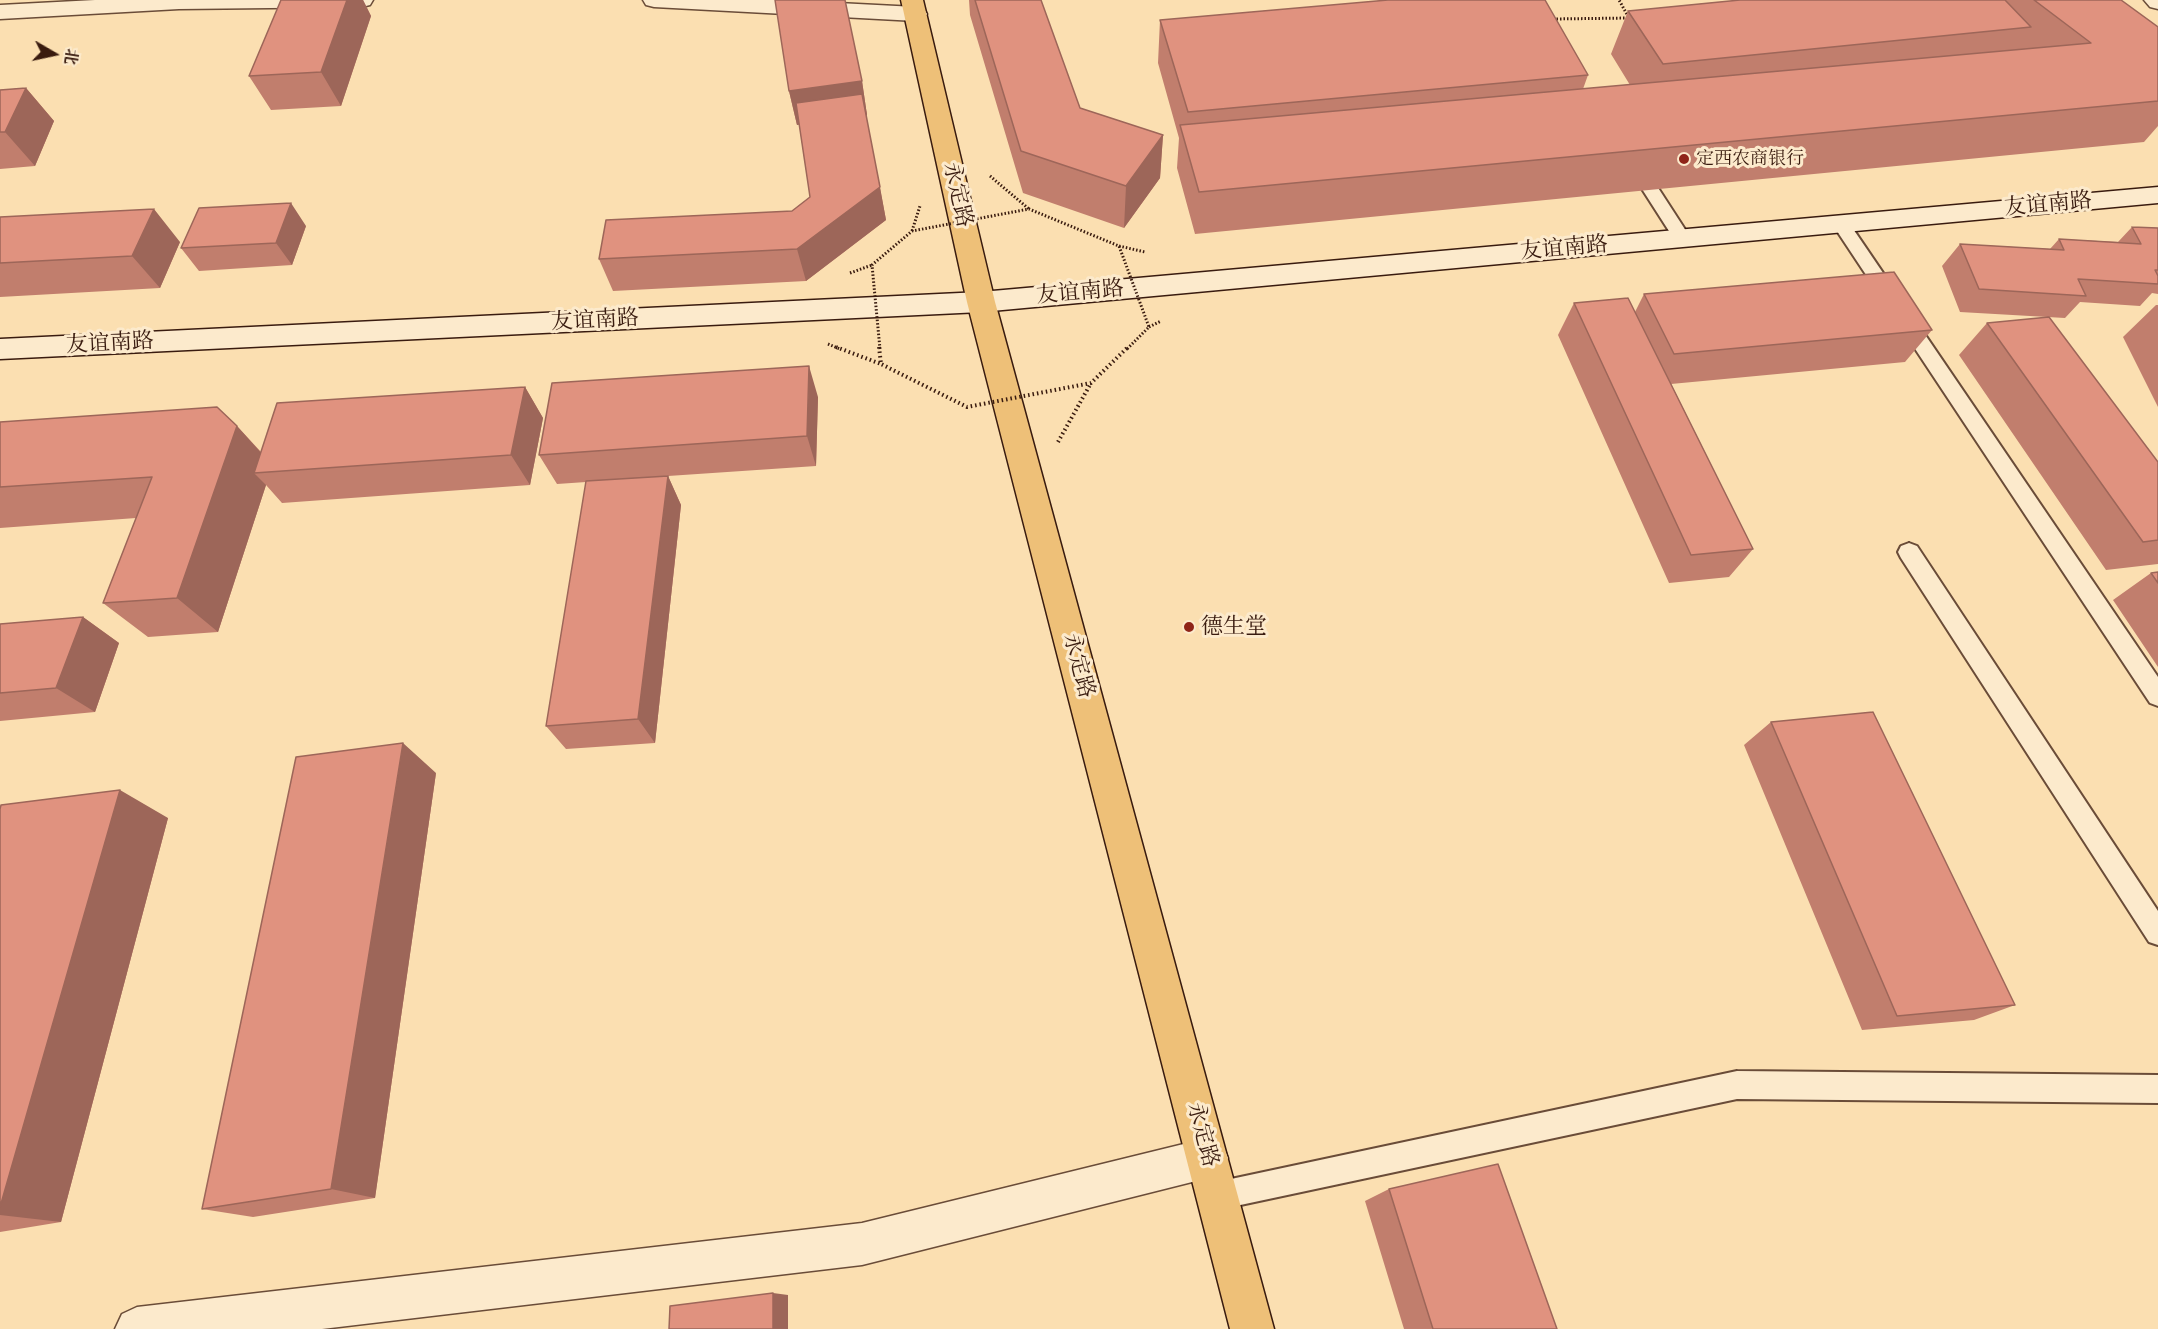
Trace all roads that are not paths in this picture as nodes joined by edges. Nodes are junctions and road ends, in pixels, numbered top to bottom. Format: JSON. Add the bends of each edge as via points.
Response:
{"nodes":[{"id":1,"x":362,"y":0,"type":"edge"},
{"id":2,"x":654,"y":0,"type":"edge"},
{"id":3,"x":272,"y":1,"type":"edge"},
{"id":4,"x":914,"y":7,"type":"edge"},
{"id":5,"x":0,"y":12,"type":"edge"},
{"id":6,"x":1624,"y":149,"type":"edge"},
{"id":7,"x":2158,"y":195,"type":"edge"},
{"id":8,"x":1841,"y":224,"type":"junction"},
{"id":9,"x":1682,"y":238,"type":"junction"},
{"id":10,"x":981,"y":302,"type":"junction"},
{"id":11,"x":0,"y":349,"type":"edge"},
{"id":12,"x":1909,"y":552,"type":"dead end"},
{"id":13,"x":2158,"y":696,"type":"edge"},
{"id":14,"x":2158,"y":933,"type":"edge"},
{"id":15,"x":2158,"y":1089,"type":"edge"},
{"id":16,"x":1213,"y":1177,"type":"junction"},
{"id":17,"x":136,"y":1329,"type":"edge"},
{"id":18,"x":1252,"y":1329,"type":"edge"}],
"edges":[{"from":1,"to":3,"type":"main road"},
{"from":2,"to":4,"type":"main road"},
{"from":3,"to":5,"type":"main road"},
{"from":4,"to":10,"type":"main road","name":"永定路"},
{"from":6,"to":9,"type":"lane"},
{"from":7,"to":8,"type":"main road","name":"友谊南路"},
{"from":8,"to":9,"type":"main road","name":"友谊南路"},
{"from":8,"to":13,"type":"lane"},
{"from":9,"to":10,"type":"main road","name":"友谊南路"},
{"from":10,"to":11,"type":"main road","name":"友谊南路"},
{"from":10,"to":16,"type":"main road","name":"永定路"},
{"from":12,"to":14,"type":"lane"},
{"from":15,"to":16,"type":"lane","via":[[1737,1085]]},
{"from":16,"to":17,"type":"main road","via":[[862,1244]]},
{"from":16,"to":18,"type":"main road","name":"永定路"}]}
